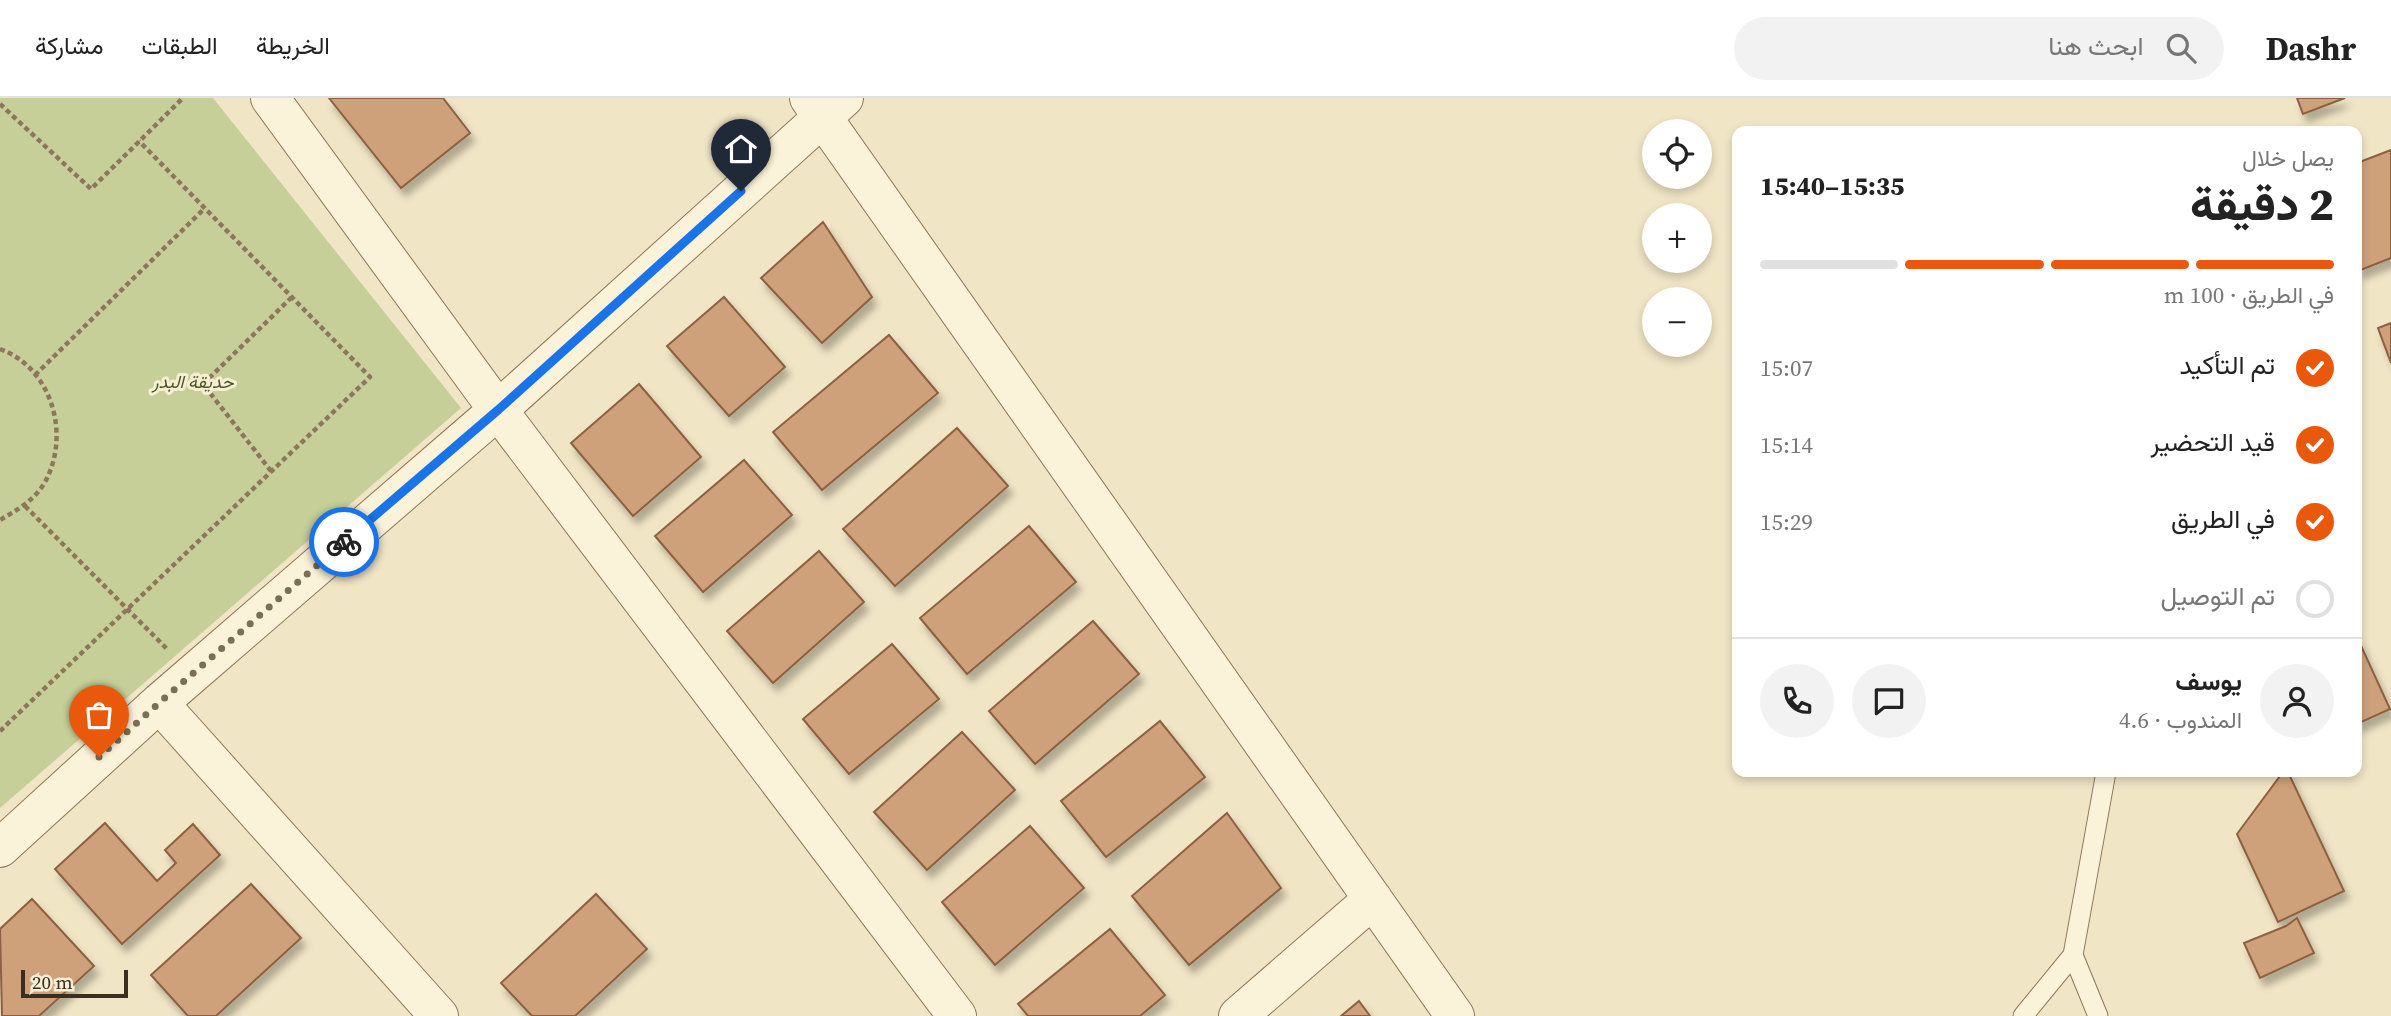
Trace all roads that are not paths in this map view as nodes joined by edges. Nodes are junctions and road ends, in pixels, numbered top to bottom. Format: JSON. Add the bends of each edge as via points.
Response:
{"nodes":[{"id":1,"x":270,"y":98,"type":"edge"},
{"id":2,"x":825,"y":105,"type":"edge"},
{"id":3,"x":498,"y":410,"type":"junction"},
{"id":4,"x":159,"y":703,"type":"junction"},
{"id":5,"x":2105,"y":777,"type":"edge"},
{"id":6,"x":0,"y":848,"type":"edge"},
{"id":7,"x":1373,"y":899,"type":"junction"},
{"id":8,"x":2073,"y":955,"type":"junction"},
{"id":9,"x":439,"y":1016,"type":"edge"},
{"id":10,"x":957,"y":1016,"type":"edge"},
{"id":11,"x":1238,"y":1016,"type":"edge"},
{"id":12,"x":1455,"y":1016,"type":"edge"},
{"id":13,"x":2023,"y":1016,"type":"edge"},
{"id":14,"x":2098,"y":1016,"type":"edge"}],
"edges":[{"from":1,"to":3,"type":"street"},
{"from":2,"to":3,"type":"street"},
{"from":2,"to":7,"type":"street"},
{"from":3,"to":4,"type":"street"},
{"from":3,"to":10,"type":"street"},
{"from":4,"to":6,"type":"street"},
{"from":4,"to":9,"type":"street"},
{"from":5,"to":8,"type":"lane"},
{"from":7,"to":11,"type":"street"},
{"from":7,"to":12,"type":"street"},
{"from":8,"to":13,"type":"lane"},
{"from":8,"to":14,"type":"lane"}]}
